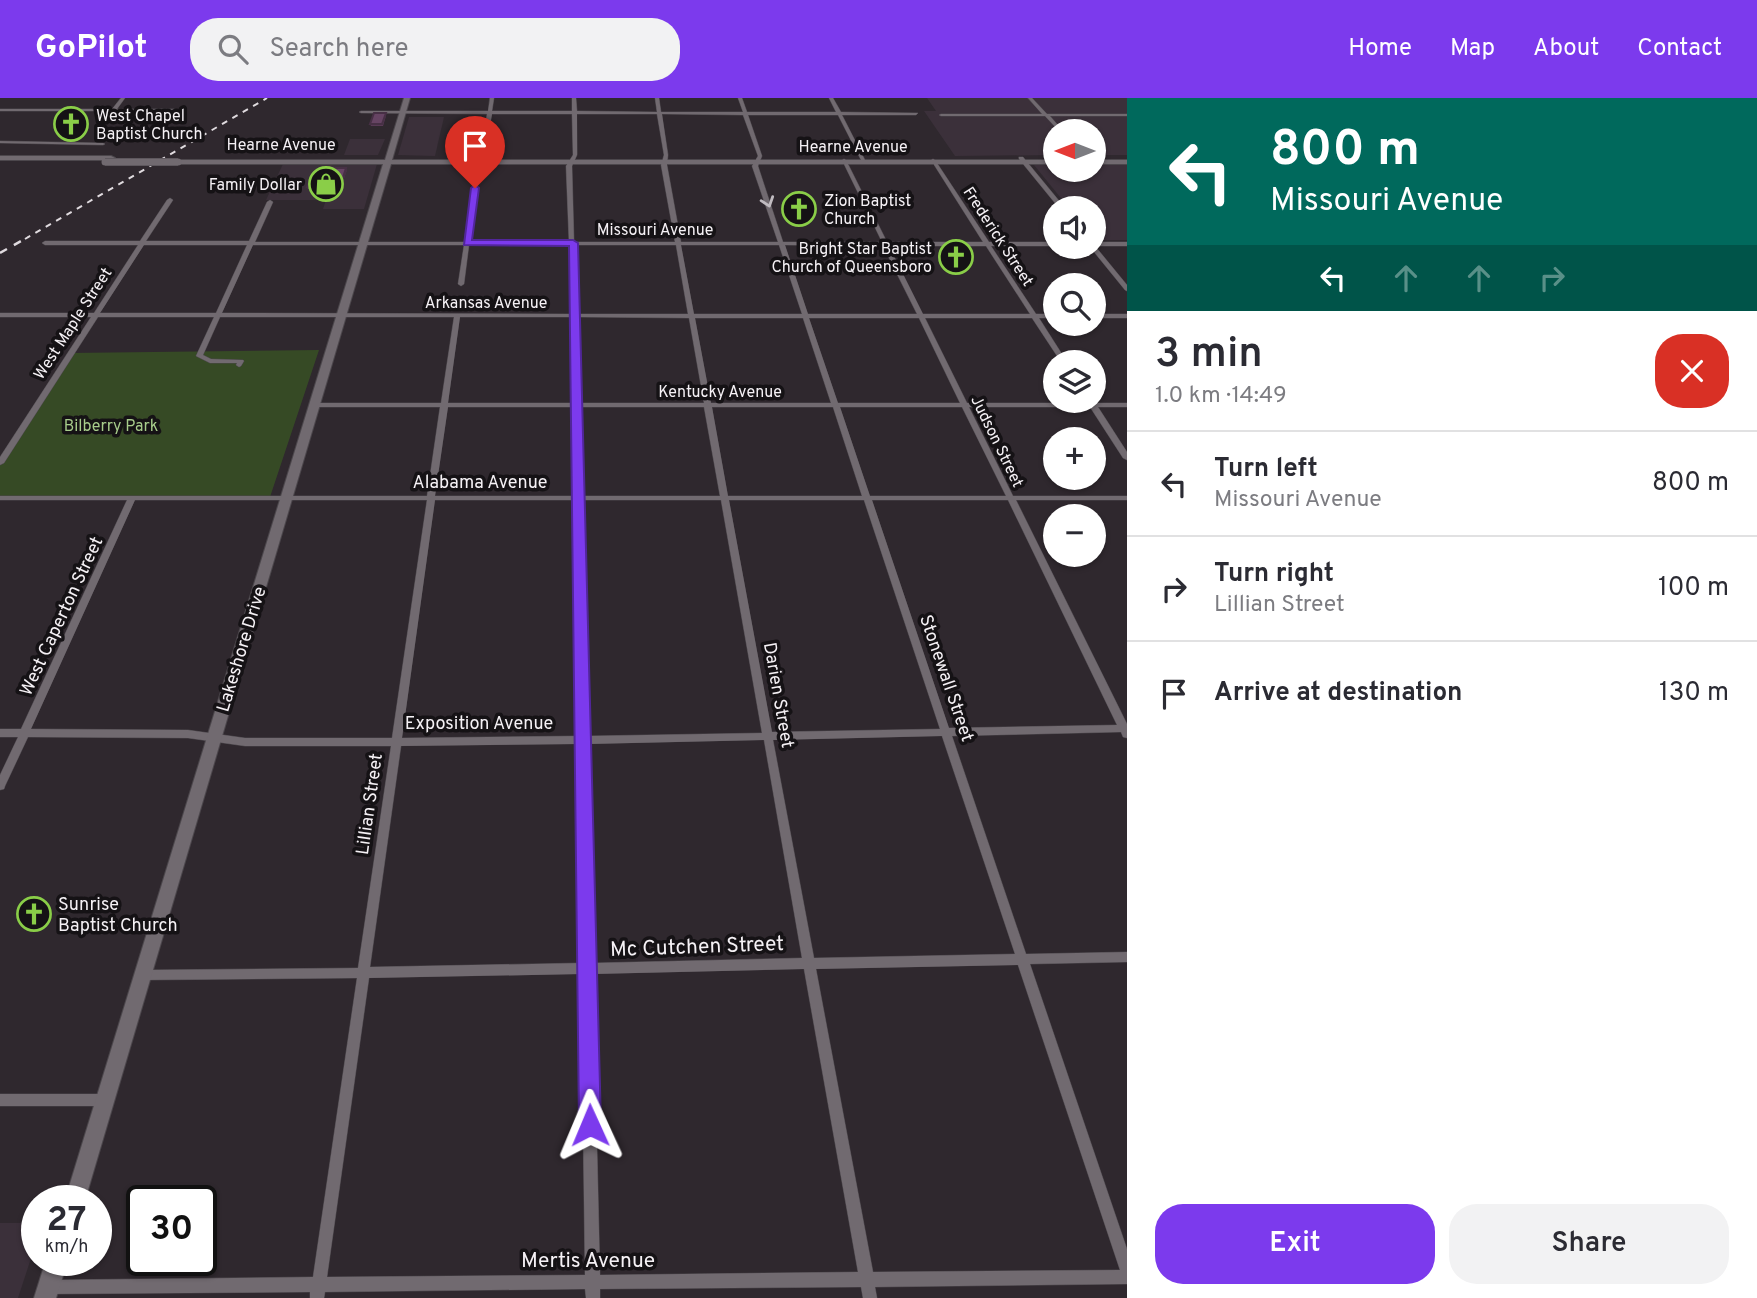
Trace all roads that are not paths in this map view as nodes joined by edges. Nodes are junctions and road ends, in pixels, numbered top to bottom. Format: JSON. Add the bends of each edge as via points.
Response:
{"nodes":[{"id":1,"x":124,"y":98,"type":"edge"},
{"id":2,"x":407,"y":98,"type":"edge"},
{"id":3,"x":492,"y":98,"type":"edge"},
{"id":4,"x":575,"y":98,"type":"edge"},
{"id":5,"x":657,"y":98,"type":"edge"},
{"id":6,"x":740,"y":98,"type":"edge"},
{"id":7,"x":831,"y":98,"type":"edge"},
{"id":8,"x":1030,"y":98,"type":"edge"},
{"id":9,"x":0,"y":110,"type":"edge"},
{"id":10,"x":113,"y":110,"type":"junction"},
{"id":11,"x":174,"y":110,"type":"dead end"},
{"id":12,"x":361,"y":112,"type":"dead end"},
{"id":13,"x":402,"y":113,"type":"junction"},
{"id":14,"x":490,"y":113,"type":"junction"},
{"id":15,"x":575,"y":113,"type":"junction"},
{"id":16,"x":660,"y":113,"type":"junction"},
{"id":17,"x":744,"y":113,"type":"junction"},
{"id":18,"x":839,"y":113,"type":"junction"},
{"id":19,"x":940,"y":113,"type":"dead end"},
{"id":20,"x":1044,"y":113,"type":"junction"},
{"id":21,"x":1127,"y":115,"type":"edge"},
{"id":22,"x":1050,"y":119,"type":"edge"},
{"id":23,"x":0,"y":142,"type":"edge"},
{"id":24,"x":103,"y":144,"type":"dead end"},
{"id":25,"x":0,"y":160,"type":"edge"},
{"id":26,"x":387,"y":160,"type":"junction"},
{"id":27,"x":479,"y":160,"type":"junction"},
{"id":28,"x":572,"y":160,"type":"junction"},
{"id":29,"x":666,"y":160,"type":"junction"},
{"id":30,"x":757,"y":160,"type":"junction"},
{"id":31,"x":844,"y":160,"type":"junction"},
{"id":32,"x":863,"y":160,"type":"junction"},
{"id":33,"x":933,"y":160,"type":"junction"},
{"id":34,"x":1023,"y":160,"type":"junction"},
{"id":35,"x":1043,"y":160,"type":"edge"},
{"id":36,"x":1106,"y":160,"type":"edge"},
{"id":37,"x":1127,"y":160,"type":"edge"},
{"id":38,"x":1052,"y":196,"type":"edge"},
{"id":39,"x":170,"y":200,"type":"dead end"},
{"id":40,"x":270,"y":202,"type":"dead end"},
{"id":41,"x":45,"y":243,"type":"dead end"},
{"id":42,"x":140,"y":243,"type":"junction"},
{"id":43,"x":252,"y":243,"type":"junction"},
{"id":44,"x":363,"y":243,"type":"junction"},
{"id":45,"x":467,"y":243,"type":"junction"},
{"id":46,"x":573,"y":243,"type":"junction"},
{"id":47,"x":679,"y":243,"type":"junction"},
{"id":48,"x":782,"y":243,"type":"junction"},
{"id":49,"x":884,"y":244,"type":"junction"},
{"id":50,"x":988,"y":244,"type":"junction"},
{"id":51,"x":1043,"y":244,"type":"edge"},
{"id":52,"x":1127,"y":244,"type":"edge"},
{"id":53,"x":1106,"y":245,"type":"edge"},
{"id":54,"x":1104,"y":259,"type":"edge"},
{"id":55,"x":461,"y":284,"type":"dead end"},
{"id":56,"x":1127,"y":289,"type":"edge"},
{"id":57,"x":0,"y":315,"type":"edge"},
{"id":58,"x":94,"y":316,"type":"junction"},
{"id":59,"x":218,"y":316,"type":"junction"},
{"id":60,"x":341,"y":316,"type":"junction"},
{"id":61,"x":457,"y":316,"type":"junction"},
{"id":62,"x":575,"y":316,"type":"junction"},
{"id":63,"x":693,"y":316,"type":"junction"},
{"id":64,"x":806,"y":316,"type":"junction"},
{"id":65,"x":920,"y":316,"type":"junction"},
{"id":66,"x":1034,"y":316,"type":"junction"},
{"id":67,"x":1043,"y":316,"type":"edge"},
{"id":68,"x":1106,"y":316,"type":"edge"},
{"id":69,"x":1127,"y":316,"type":"edge"},
{"id":70,"x":1057,"y":350,"type":"edge"},
{"id":71,"x":239,"y":365,"type":"dead end"},
{"id":72,"x":1043,"y":404,"type":"edge"},
{"id":73,"x":1106,"y":404,"type":"edge"},
{"id":74,"x":314,"y":405,"type":"junction"},
{"id":75,"x":444,"y":405,"type":"junction"},
{"id":76,"x":577,"y":405,"type":"junction"},
{"id":77,"x":708,"y":405,"type":"junction"},
{"id":78,"x":837,"y":405,"type":"junction"},
{"id":79,"x":964,"y":405,"type":"junction"},
{"id":80,"x":1127,"y":405,"type":"edge"},
{"id":81,"x":1098,"y":413,"type":"edge"},
{"id":82,"x":1127,"y":458,"type":"edge"},
{"id":83,"x":0,"y":463,"type":"edge"},
{"id":84,"x":431,"y":497,"type":"junction"},
{"id":85,"x":1010,"y":497,"type":"junction"},
{"id":86,"x":0,"y":498,"type":"edge"},
{"id":87,"x":132,"y":498,"type":"junction"},
{"id":88,"x":286,"y":498,"type":"junction"},
{"id":89,"x":578,"y":498,"type":"junction"},
{"id":90,"x":725,"y":498,"type":"junction"},
{"id":91,"x":868,"y":498,"type":"junction"},
{"id":92,"x":1127,"y":498,"type":"edge"},
{"id":93,"x":1126,"y":730,"type":"edge"},
{"id":94,"x":946,"y":732,"type":"junction"},
{"id":95,"x":0,"y":733,"type":"edge"},
{"id":96,"x":25,"y":733,"type":"junction"},
{"id":97,"x":768,"y":736,"type":"junction"},
{"id":98,"x":214,"y":739,"type":"junction"},
{"id":99,"x":583,"y":740,"type":"junction"},
{"id":100,"x":396,"y":742,"type":"junction"},
{"id":101,"x":0,"y":786,"type":"edge"},
{"id":102,"x":1127,"y":957,"type":"edge"},
{"id":103,"x":1023,"y":960,"type":"junction"},
{"id":104,"x":809,"y":963,"type":"junction"},
{"id":105,"x":587,"y":969,"type":"junction"},
{"id":106,"x":363,"y":973,"type":"junction"},
{"id":107,"x":143,"y":975,"type":"junction"},
{"id":108,"x":0,"y":1100,"type":"edge"},
{"id":109,"x":105,"y":1100,"type":"junction"},
{"id":110,"x":80,"y":1185,"type":"edge"},
{"id":111,"x":1127,"y":1270,"type":"edge"},
{"id":112,"x":1127,"y":1277,"type":"edge"},
{"id":113,"x":866,"y":1279,"type":"junction"},
{"id":114,"x":593,"y":1281,"type":"junction"},
{"id":115,"x":318,"y":1291,"type":"edge"},
{"id":116,"x":47,"y":1292,"type":"edge"},
{"id":117,"x":593,"y":1298,"type":"edge"},
{"id":118,"x":870,"y":1298,"type":"edge"}],
"edges":[{"from":1,"to":10,"type":"street"},
{"from":2,"to":13,"type":"main road","name":"Lakeshore Drive"},
{"from":3,"to":14,"type":"street"},
{"from":4,"to":15,"type":"street"},
{"from":5,"to":16,"type":"street","name":"Darien Street"},
{"from":6,"to":17,"type":"street","name":"Stonewall Street"},
{"from":7,"to":18,"type":"street"},
{"from":8,"to":20,"type":"street"},
{"from":9,"to":10,"type":"street"},
{"from":10,"to":11,"type":"street"},
{"from":12,"to":13,"type":"street"},
{"from":13,"to":14,"type":"street"},
{"from":13,"to":26,"type":"main road","name":"Lakeshore Drive"},
{"from":14,"to":15,"type":"street"},
{"from":14,"to":27,"type":"street"},
{"from":15,"to":16,"type":"street"},
{"from":15,"to":28,"type":"street"},
{"from":16,"to":17,"type":"street"},
{"from":16,"to":29,"type":"street","name":"Darien Street"},
{"from":17,"to":18,"type":"street"},
{"from":17,"to":30,"type":"street","name":"Stonewall Street","via":[[760,156]]},
{"from":18,"to":18,"type":"street","via":[[916,114]]},
{"from":18,"to":32,"type":"street"},
{"from":19,"to":20,"type":"street"},
{"from":20,"to":21,"type":"street"},
{"from":20,"to":22,"type":"street"},
{"from":23,"to":24,"type":"street"},
{"from":25,"to":26,"type":"main road","name":"Hearne Avenue","bridge":true},
{"from":26,"to":27,"type":"main road","name":"Hearne Avenue"},
{"from":26,"to":44,"type":"main road","name":"Lakeshore Drive"},
{"from":27,"to":28,"type":"main road","name":"Hearne Avenue"},
{"from":27,"to":45,"type":"street"},
{"from":28,"to":29,"type":"main road","name":"Hearne Avenue"},
{"from":28,"to":46,"type":"street"},
{"from":29,"to":30,"type":"main road","name":"Hearne Avenue"},
{"from":29,"to":47,"type":"street","name":"Darien Street"},
{"from":30,"to":31,"type":"main road","name":"Hearne Avenue"},
{"from":30,"to":48,"type":"street","name":"Stonewall Street","one_way":true,"via":[[755,166]]},
{"from":31,"to":32,"type":"main road","name":"Hearne Avenue"},
{"from":31,"to":49,"type":"street","name":"Judson Street"},
{"from":32,"to":33,"type":"main road","name":"Hearne Avenue"},
{"from":33,"to":34,"type":"main road","name":"Hearne Avenue"},
{"from":33,"to":50,"type":"street","name":"Frederick Street"},
{"from":34,"to":35,"type":"main road","name":"Hearne Avenue"},
{"from":34,"to":38,"type":"street"},
{"from":36,"to":37,"type":"main road"},
{"from":39,"to":42,"type":"street","name":"West Maple Street"},
{"from":40,"to":43,"type":"street"},
{"from":41,"to":42,"type":"street","name":"Missouri Avenue"},
{"from":42,"to":43,"type":"street","name":"Missouri Avenue"},
{"from":42,"to":58,"type":"street","name":"West Maple Street"},
{"from":43,"to":44,"type":"street","name":"Missouri Avenue"},
{"from":43,"to":59,"type":"street"},
{"from":44,"to":45,"type":"street","name":"Missouri Avenue"},
{"from":44,"to":60,"type":"main road","name":"Lakeshore Drive"},
{"from":45,"to":46,"type":"street","name":"Missouri Avenue"},
{"from":45,"to":55,"type":"street"},
{"from":46,"to":47,"type":"street","name":"Missouri Avenue"},
{"from":46,"to":62,"type":"street"},
{"from":47,"to":48,"type":"street","name":"Missouri Avenue"},
{"from":47,"to":63,"type":"street","name":"Darien Street"},
{"from":48,"to":49,"type":"street","name":"Missouri Avenue"},
{"from":48,"to":64,"type":"street","name":"Stonewall Street"},
{"from":49,"to":50,"type":"street","name":"Missouri Avenue"},
{"from":49,"to":65,"type":"street","name":"Judson Street"},
{"from":50,"to":51,"type":"street","name":"Missouri Avenue"},
{"from":50,"to":66,"type":"street","name":"Frederick Street"},
{"from":52,"to":53,"type":"street"},
{"from":54,"to":56,"type":"street"},
{"from":57,"to":58,"type":"street","name":"Arkansas Avenue"},
{"from":58,"to":59,"type":"street","name":"Arkansas Avenue"},
{"from":58,"to":83,"type":"street","name":"West Maple Street"},
{"from":59,"to":60,"type":"street","name":"Arkansas Avenue"},
{"from":59,"to":71,"type":"street","via":[[199,356],[202,360],[241,361]]},
{"from":60,"to":61,"type":"street","name":"Arkansas Avenue"},
{"from":60,"to":74,"type":"main road","name":"Lakeshore Drive"},
{"from":61,"to":62,"type":"street","name":"Arkansas Avenue"},
{"from":61,"to":75,"type":"street","name":"Lillian Street"},
{"from":62,"to":63,"type":"street","name":"Arkansas Avenue"},
{"from":62,"to":76,"type":"street"},
{"from":63,"to":64,"type":"street","name":"Arkansas Avenue"},
{"from":63,"to":77,"type":"street","name":"Darien Street"},
{"from":64,"to":65,"type":"street","name":"Arkansas Avenue"},
{"from":64,"to":78,"type":"street","name":"Stonewall Street"},
{"from":65,"to":66,"type":"street","name":"Arkansas Avenue"},
{"from":65,"to":79,"type":"street","name":"Judson Street"},
{"from":66,"to":67,"type":"street","name":"Arkansas Avenue"},
{"from":66,"to":70,"type":"street","name":"Frederick Street"},
{"from":68,"to":69,"type":"street"},
{"from":72,"to":79,"type":"street","name":"Kentucky Avenue"},
{"from":73,"to":80,"type":"street","name":"Kentucky Avenue"},
{"from":74,"to":75,"type":"street","name":"Kentucky Avenue"},
{"from":74,"to":88,"type":"main road","name":"Lakeshore Drive"},
{"from":75,"to":76,"type":"street","name":"Kentucky Avenue"},
{"from":75,"to":84,"type":"street","name":"Lillian Street"},
{"from":76,"to":77,"type":"street","name":"Kentucky Avenue"},
{"from":76,"to":89,"type":"street"},
{"from":77,"to":78,"type":"street","name":"Kentucky Avenue"},
{"from":77,"to":90,"type":"street","name":"Darien Street"},
{"from":78,"to":79,"type":"street","name":"Kentucky Avenue"},
{"from":78,"to":91,"type":"street","name":"Stonewall Street"},
{"from":79,"to":85,"type":"street","name":"Judson Street"},
{"from":81,"to":82,"type":"street"},
{"from":84,"to":88,"type":"street","name":"Alabama Avenue"},
{"from":84,"to":89,"type":"street","name":"Alabama Avenue"},
{"from":84,"to":100,"type":"street","name":"Lillian Street"},
{"from":85,"to":91,"type":"street","name":"Alabama Avenue"},
{"from":85,"to":92,"type":"street","name":"Alabama Avenue"},
{"from":85,"to":93,"type":"street","name":"Judson Street"},
{"from":86,"to":87,"type":"street","name":"Alabama Avenue"},
{"from":87,"to":88,"type":"street","name":"Alabama Avenue"},
{"from":87,"to":96,"type":"street","name":"West Caperton Street"},
{"from":88,"to":98,"type":"main road","name":"Lakeshore Drive"},
{"from":89,"to":90,"type":"street","name":"Alabama Avenue"},
{"from":89,"to":99,"type":"street"},
{"from":90,"to":91,"type":"street","name":"Alabama Avenue"},
{"from":90,"to":97,"type":"street","name":"Darien Street"},
{"from":91,"to":94,"type":"street","name":"Stonewall Street"},
{"from":93,"to":94,"type":"street","name":"Exposition Avenue"},
{"from":94,"to":97,"type":"street","name":"Exposition Avenue"},
{"from":94,"to":103,"type":"street","name":"Stonewall Street"},
{"from":95,"to":96,"type":"street","name":"Exposition Avenue"},
{"from":96,"to":98,"type":"street","name":"Exposition Avenue","via":[[188,734]]},
{"from":96,"to":101,"type":"street","name":"West Caperton Street"},
{"from":97,"to":99,"type":"street","name":"Exposition Avenue"},
{"from":97,"to":104,"type":"street","name":"Darien Street"},
{"from":98,"to":100,"type":"street","name":"Exposition Avenue"},
{"from":98,"to":107,"type":"main road","name":"Lakeshore Drive"},
{"from":99,"to":100,"type":"street","name":"Exposition Avenue"},
{"from":99,"to":105,"type":"street"},
{"from":100,"to":106,"type":"street","name":"Lillian Street"},
{"from":102,"to":103,"type":"street","name":"Mc Cutchen Street"},
{"from":103,"to":104,"type":"street","name":"Mc Cutchen Street"},
{"from":103,"to":111,"type":"street","name":"Stonewall Street"},
{"from":104,"to":105,"type":"street","name":"Mc Cutchen Street"},
{"from":104,"to":113,"type":"street","name":"Darien Street"},
{"from":105,"to":106,"type":"street","name":"Mc Cutchen Street"},
{"from":105,"to":114,"type":"street"},
{"from":106,"to":107,"type":"street","name":"Mc Cutchen Street"},
{"from":106,"to":115,"type":"street","name":"Lillian Street"},
{"from":107,"to":109,"type":"main road","name":"Lakeshore Drive"},
{"from":108,"to":109,"type":"street"},
{"from":109,"to":110,"type":"main road","name":"Lakeshore Drive"},
{"from":112,"to":113,"type":"street","name":"Mertis Avenue"},
{"from":113,"to":114,"type":"street","name":"Mertis Avenue"},
{"from":113,"to":118,"type":"street","name":"Darien Street"},
{"from":114,"to":115,"type":"street","name":"Mertis Avenue"},
{"from":114,"to":117,"type":"street"},
{"from":115,"to":116,"type":"street","name":"Mertis Avenue"}]}
